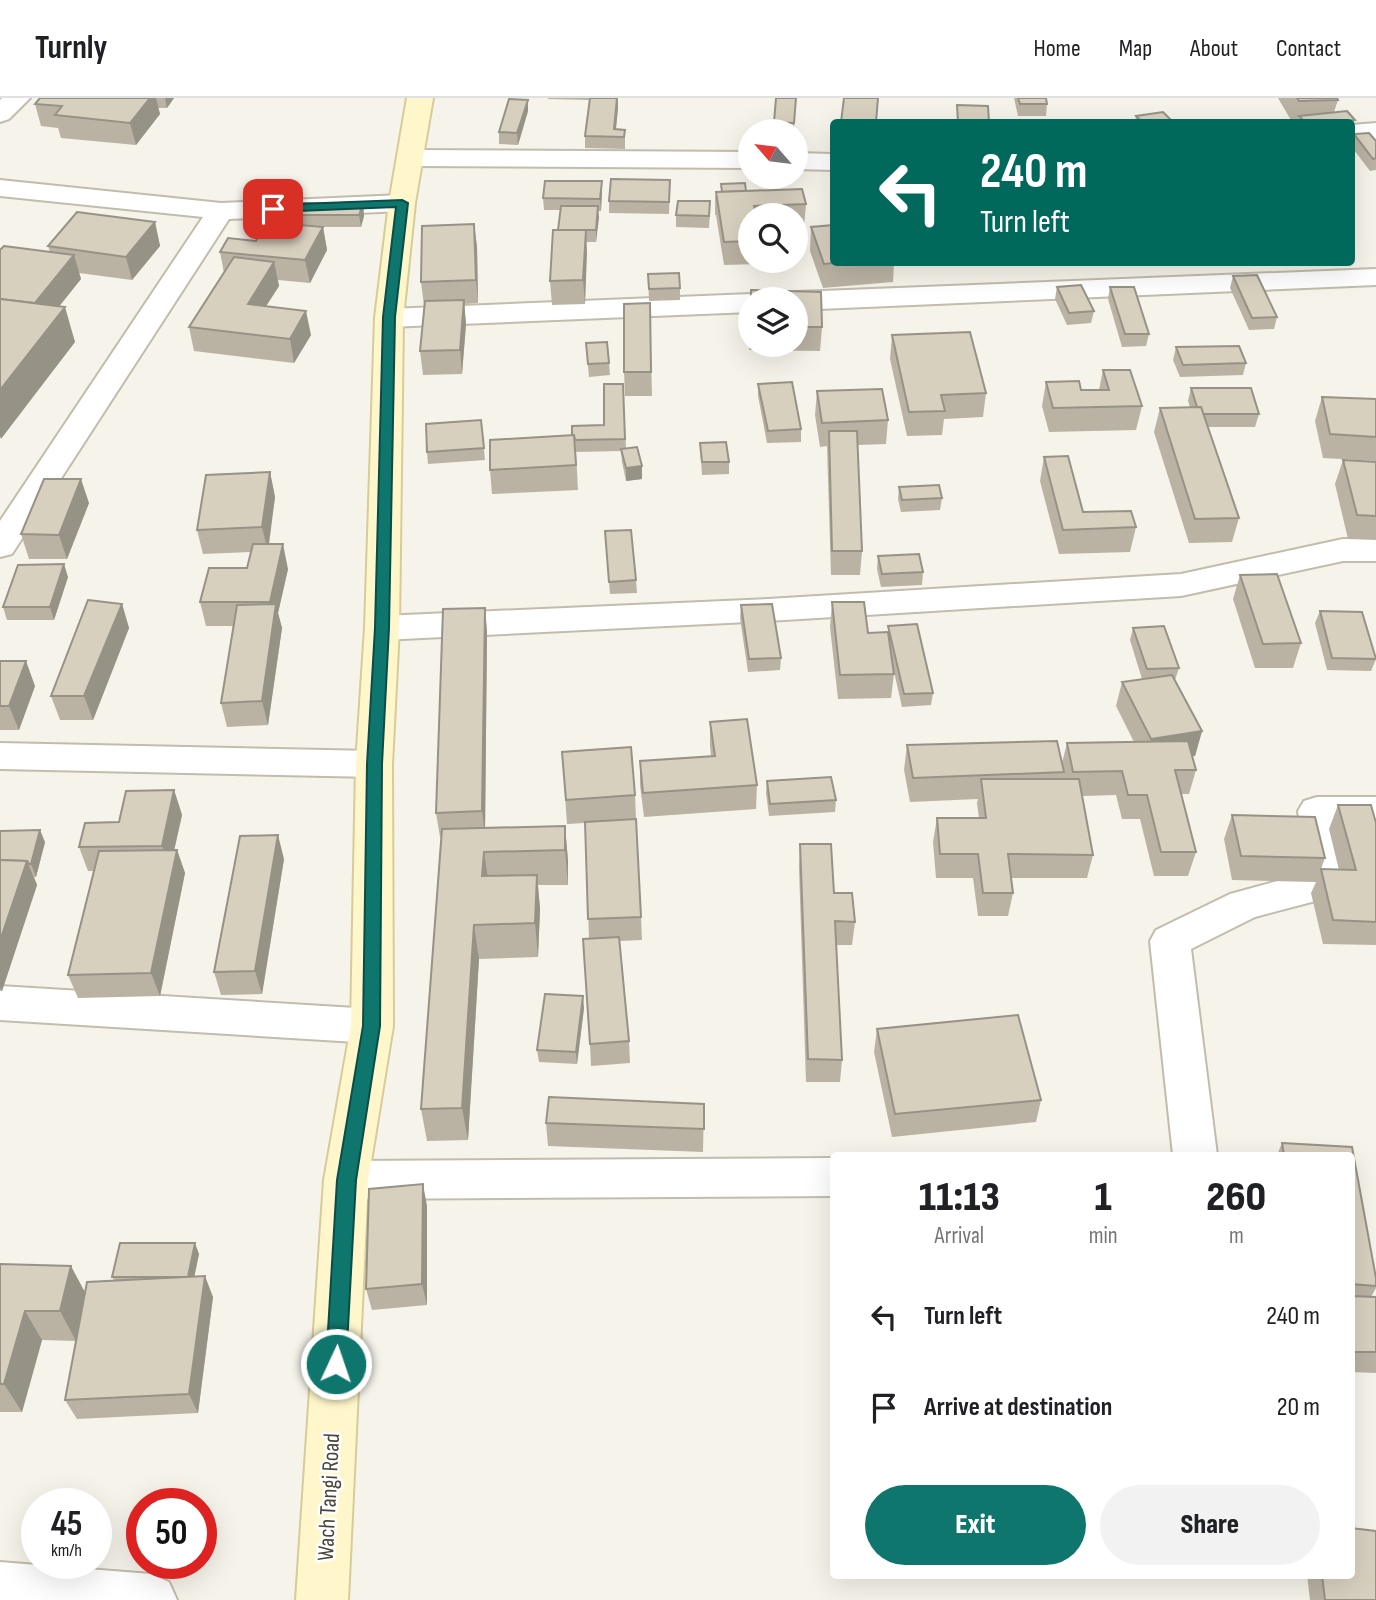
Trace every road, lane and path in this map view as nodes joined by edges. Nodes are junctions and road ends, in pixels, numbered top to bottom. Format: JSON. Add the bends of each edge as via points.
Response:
{"nodes":[{"id":1,"x":17,"y":98,"type":"edge"},
{"id":2,"x":420,"y":98,"type":"edge"},
{"id":3,"x":0,"y":114,"type":"edge"},
{"id":4,"x":1376,"y":131,"type":"edge"},
{"id":5,"x":1355,"y":134,"type":"edge"},
{"id":6,"x":411,"y":158,"type":"junction"},
{"id":7,"x":738,"y":160,"type":"edge"},
{"id":8,"x":808,"y":161,"type":"edge"},
{"id":9,"x":830,"y":162,"type":"edge"},
{"id":10,"x":0,"y":188,"type":"edge"},
{"id":11,"x":402,"y":203,"type":"junction"},
{"id":12,"x":221,"y":211,"type":"junction"},
{"id":13,"x":1376,"y":277,"type":"edge"},
{"id":14,"x":808,"y":301,"type":"edge"},
{"id":15,"x":738,"y":304,"type":"edge"},
{"id":16,"x":389,"y":317,"type":"junction"},
{"id":17,"x":0,"y":546,"type":"edge"},
{"id":18,"x":1376,"y":550,"type":"edge"},
{"id":19,"x":382,"y":628,"type":"junction"},
{"id":20,"x":0,"y":756,"type":"edge"},
{"id":21,"x":374,"y":764,"type":"junction"},
{"id":22,"x":1376,"y":811,"type":"edge"},
{"id":23,"x":0,"y":1003,"type":"edge"},
{"id":24,"x":372,"y":1026,"type":"junction"},
{"id":25,"x":1195,"y":1152,"type":"edge"},
{"id":26,"x":830,"y":1177,"type":"edge"},
{"id":27,"x":346,"y":1180,"type":"junction"},
{"id":28,"x":0,"y":1588,"type":"edge"},
{"id":29,"x":151,"y":1600,"type":"edge"},
{"id":30,"x":322,"y":1600,"type":"edge"}],
"edges":[{"from":1,"to":3,"type":"street"},
{"from":2,"to":6,"type":"main road","name":"Wach Tangi Road"},
{"from":4,"to":5,"type":"street"},
{"from":6,"to":7,"type":"street"},
{"from":6,"to":11,"type":"main road","name":"Wach Tangi Road"},
{"from":8,"to":9,"type":"street"},
{"from":10,"to":12,"type":"street"},
{"from":11,"to":12,"type":"street"},
{"from":11,"to":16,"type":"main road","name":"Wach Tangi Road"},
{"from":12,"to":17,"type":"street"},
{"from":13,"to":14,"type":"street"},
{"from":15,"to":16,"type":"street"},
{"from":16,"to":19,"type":"main road","name":"Wach Tangi Road"},
{"from":18,"to":19,"type":"street","via":[[1343,550],[1181,585]]},
{"from":19,"to":21,"type":"main road","name":"Wach Tangi Road"},
{"from":20,"to":21,"type":"street"},
{"from":21,"to":24,"type":"main road","name":"Wach Tangi Road"},
{"from":22,"to":25,"type":"street","via":[[1317,811],[1328,883],[1244,905],[1170,941]]},
{"from":23,"to":24,"type":"street"},
{"from":24,"to":27,"type":"main road","name":"Wach Tangi Road"},
{"from":26,"to":27,"type":"street"},
{"from":27,"to":30,"type":"main road","name":"Wach Tangi Road"},
{"from":28,"to":29,"type":"street"}]}
